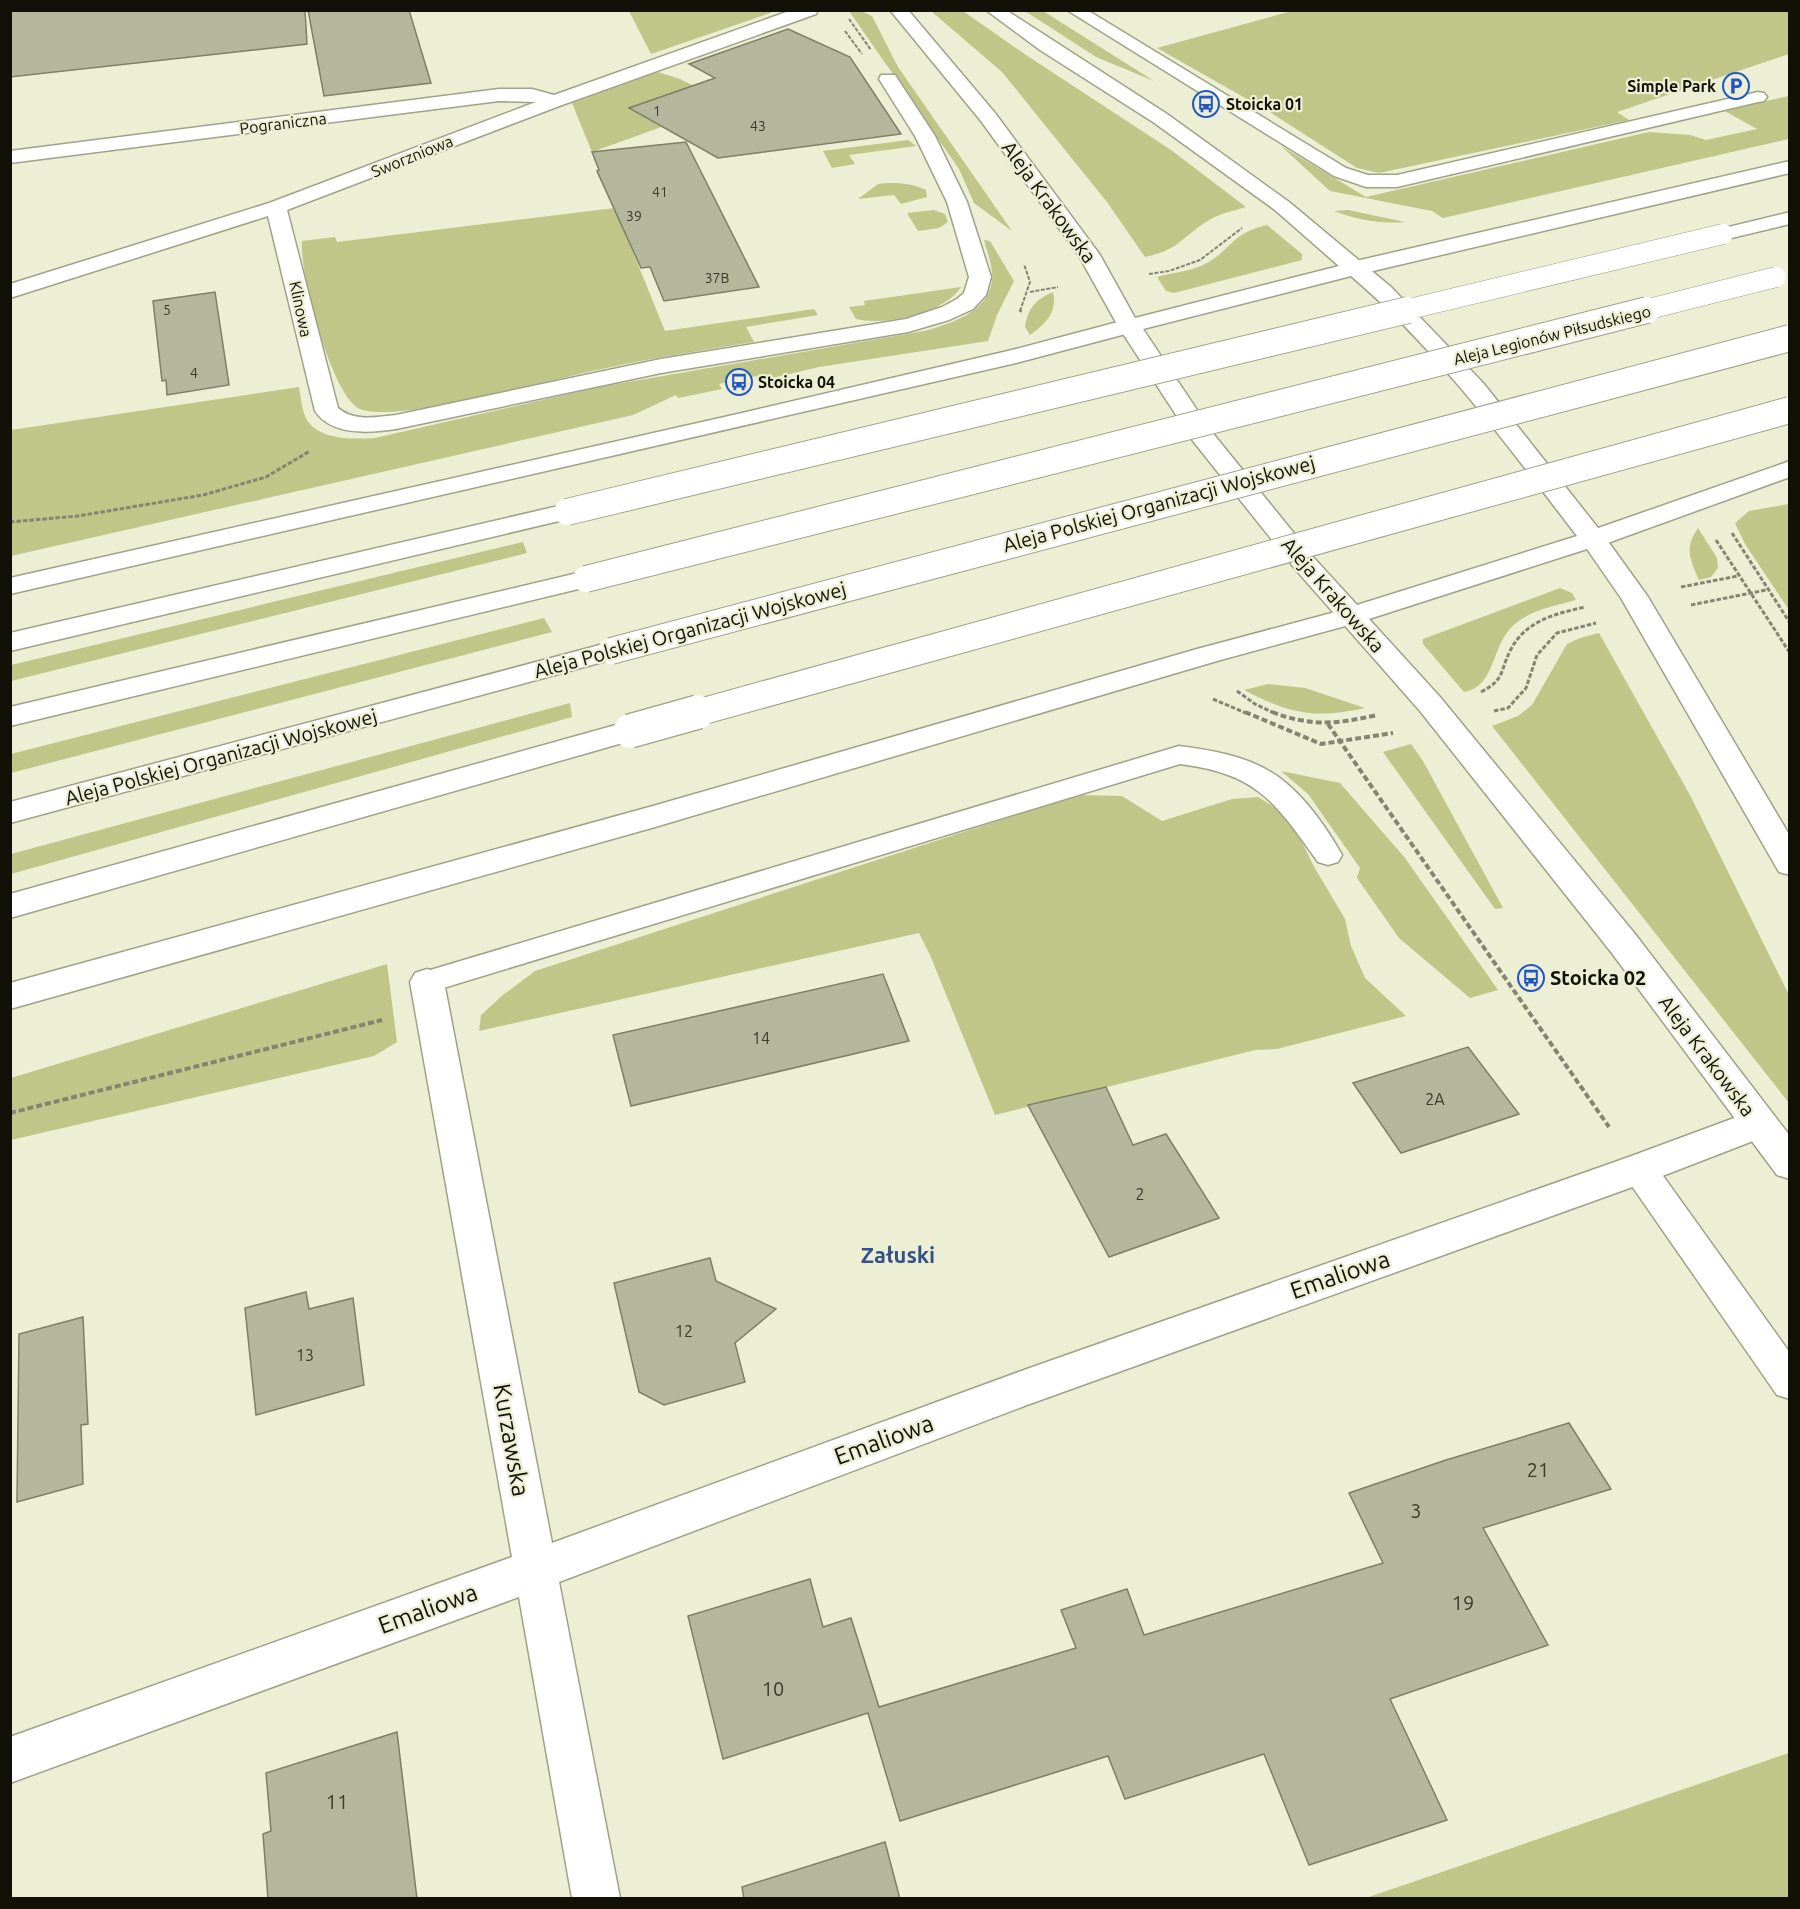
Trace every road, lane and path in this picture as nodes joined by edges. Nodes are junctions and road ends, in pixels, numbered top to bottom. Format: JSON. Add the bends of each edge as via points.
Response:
{"nodes":[{"id":1,"x":810,"y":10,"type":"edge"},
{"id":2,"x":898,"y":10,"type":"edge"},
{"id":3,"x":994,"y":10,"type":"edge"},
{"id":4,"x":1075,"y":10,"type":"edge"},
{"id":5,"x":849,"y":19,"type":"dead end"},
{"id":6,"x":843,"y":28,"type":"dead end"},
{"id":7,"x":888,"y":79,"type":"junction"},
{"id":8,"x":1758,"y":97,"type":"dead end"},
{"id":9,"x":555,"y":101,"type":"junction"},
{"id":10,"x":10,"y":157,"type":"edge"},
{"id":11,"x":1790,"y":167,"type":"edge"},
{"id":12,"x":276,"y":207,"type":"junction"},
{"id":13,"x":1790,"y":218,"type":"edge"},
{"id":14,"x":1245,"y":226,"type":"dead end"},
{"id":15,"x":1356,"y":268,"type":"junction"},
{"id":16,"x":1150,"y":274,"type":"dead end"},
{"id":17,"x":1783,"y":276,"type":"edge"},
{"id":18,"x":1056,"y":288,"type":"dead end"},
{"id":19,"x":10,"y":291,"type":"edge"},
{"id":20,"x":1030,"y":292,"type":"dead end"},
{"id":21,"x":1129,"y":326,"type":"junction"},
{"id":22,"x":1790,"y":338,"type":"edge"},
{"id":23,"x":1790,"y":410,"type":"edge"},
{"id":24,"x":336,"y":416,"type":"junction"},
{"id":25,"x":1790,"y":468,"type":"edge"},
{"id":26,"x":10,"y":522,"type":"edge"},
{"id":27,"x":1593,"y":539,"type":"junction"},
{"id":28,"x":1738,"y":576,"type":"dead end"},
{"id":29,"x":10,"y":586,"type":"edge"},
{"id":30,"x":1634,"y":597,"type":"junction"},
{"id":31,"x":1350,"y":616,"type":"junction"},
{"id":32,"x":10,"y":642,"type":"edge"},
{"id":33,"x":1430,"y":704,"type":"junction"},
{"id":34,"x":10,"y":717,"type":"edge"},
{"id":35,"x":10,"y":813,"type":"edge"},
{"id":36,"x":1329,"y":855,"type":"dead end"},
{"id":37,"x":1790,"y":864,"type":"edge"},
{"id":38,"x":10,"y":906,"type":"edge"},
{"id":39,"x":430,"y":994,"type":"junction"},
{"id":40,"x":10,"y":996,"type":"edge"},
{"id":41,"x":10,"y":1113,"type":"edge"},
{"id":42,"x":1758,"y":1124,"type":"junction"},
{"id":43,"x":1790,"y":1164,"type":"edge"},
{"id":44,"x":1639,"y":1169,"type":"junction"},
{"id":45,"x":1790,"y":1383,"type":"edge"},
{"id":46,"x":535,"y":1570,"type":"junction"},
{"id":47,"x":10,"y":1760,"type":"edge"},
{"id":48,"x":596,"y":1899,"type":"edge"}],
"edges":[{"from":1,"to":9,"type":"main road","name":"Sworzniowa"},
{"from":2,"to":21,"type":"main road","name":"Aleja Krakowska","via":[[988,117],[1089,255]]},
{"from":3,"to":15,"type":"main road","via":[[1226,164]]},
{"from":4,"to":8,"type":"lane","via":[[1340,172],[1366,182],[1397,181]]},
{"from":5,"to":7,"type":"path"},
{"from":6,"to":7,"type":"path","via":[[876,73]]},
{"from":7,"to":24,"type":"main road","via":[[925,136],[957,202],[980,277],[971,299],[933,318],[908,325],[661,366],[396,422],[377,425]]},
{"from":9,"to":10,"type":"main road","name":"Pograniczna","via":[[532,95],[499,95]]},
{"from":9,"to":12,"type":"main road","name":"Sworzniowa"},
{"from":11,"to":15,"type":"main road"},
{"from":12,"to":19,"type":"main road","name":"Sworzniowa"},
{"from":12,"to":24,"type":"main road","name":"Klinowa","via":[[307,337]]},
{"from":13,"to":32,"type":"main road","bridge":true},
{"from":14,"to":16,"type":"path","via":[[1200,260]]},
{"from":15,"to":21,"type":"main road"},
{"from":15,"to":27,"type":"main road","via":[[1476,389]]},
{"from":17,"to":34,"type":"main road","name":"Aleja Legionów Piłsudskiego","bridge":true,"via":[[586,579]]},
{"from":18,"to":20,"type":"path"},
{"from":21,"to":29,"type":"main road","via":[[742,420]]},
{"from":21,"to":31,"type":"main road","name":"Aleja Krakowska","via":[[1202,436]]},
{"from":22,"to":35,"type":"main road","name":"Aleja Polskiej Organizacji Wojskowej","bridge":true},
{"from":23,"to":38,"type":"main road","bridge":true},
{"from":24,"to":26,"type":"path","via":[[315,449],[266,477],[203,495],[78,516]]},
{"from":25,"to":27,"type":"main road"},
{"from":27,"to":30,"type":"main road"},
{"from":27,"to":31,"type":"main road"},
{"from":28,"to":30,"type":"path"},
{"from":30,"to":33,"type":"path","via":[[1567,611],[1529,624],[1508,652],[1497,683],[1475,696]]},
{"from":30,"to":37,"type":"main road"},
{"from":31,"to":33,"type":"main road","name":"Aleja Krakowska"},
{"from":31,"to":40,"type":"main road"},
{"from":33,"to":42,"type":"main road","name":"Aleja Krakowska","via":[[1623,944]]},
{"from":33,"to":44,"type":"path","via":[[1328,724]]},
{"from":36,"to":39,"type":"lane","via":[[1288,800],[1258,777],[1212,759],[1179,755]]},
{"from":39,"to":41,"type":"path"},
{"from":39,"to":46,"type":"main road","name":"Kurzawska"},
{"from":42,"to":43,"type":"main road","name":"Aleja Krakowska"},
{"from":42,"to":44,"type":"main road","name":"Emaliowa"},
{"from":44,"to":45,"type":"lane"},
{"from":44,"to":46,"type":"main road","name":"Emaliowa","via":[[1056,1376]]},
{"from":46,"to":47,"type":"main road","name":"Emaliowa"},
{"from":46,"to":48,"type":"main road","name":"Kurzawska"}]}
